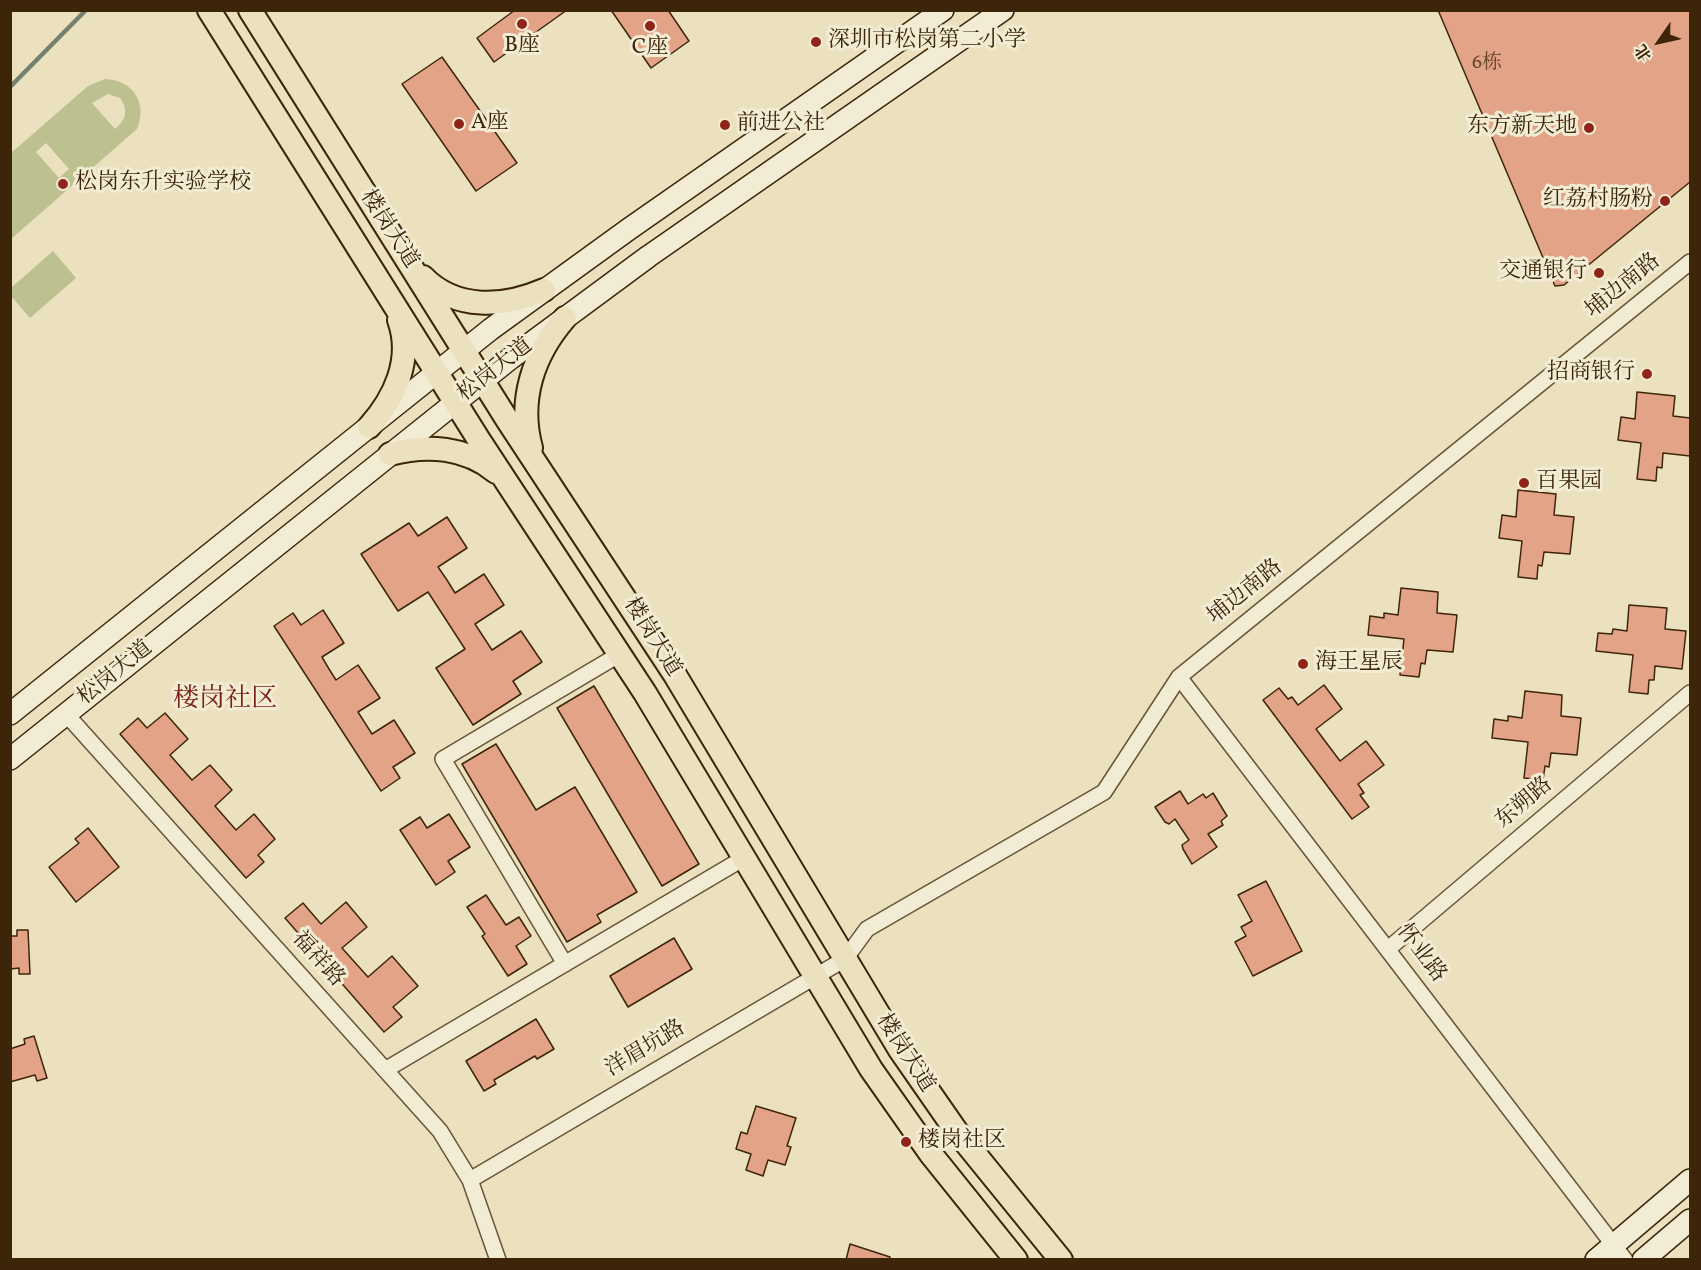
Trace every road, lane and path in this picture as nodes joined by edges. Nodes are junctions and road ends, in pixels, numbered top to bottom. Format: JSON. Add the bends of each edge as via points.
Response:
{"nodes":[{"id":1,"x":209,"y":10,"type":"edge"},
{"id":2,"x":250,"y":10,"type":"edge"},
{"id":3,"x":943,"y":10,"type":"edge"},
{"id":4,"x":1003,"y":10,"type":"edge"},
{"id":5,"x":1690,"y":261,"type":"edge"},
{"id":6,"x":409,"y":264,"type":"junction"},
{"id":7,"x":381,"y":284,"type":"junction"},
{"id":8,"x":544,"y":290,"type":"junction"},
{"id":9,"x":565,"y":318,"type":"junction"},
{"id":10,"x":464,"y":351,"type":"junction"},
{"id":11,"x":437,"y":372,"type":"junction"},
{"id":12,"x":483,"y":380,"type":"junction"},
{"id":13,"x":455,"y":402,"type":"junction"},
{"id":14,"x":369,"y":427,"type":"junction"},
{"id":15,"x":390,"y":454,"type":"junction"},
{"id":16,"x":535,"y":461,"type":"junction"},
{"id":17,"x":504,"y":478,"type":"junction"},
{"id":18,"x":620,"y":654,"type":"junction"},
{"id":19,"x":1179,"y":677,"type":"junction"},
{"id":20,"x":1690,"y":693,"type":"edge"},
{"id":21,"x":10,"y":714,"type":"edge"},
{"id":22,"x":66,"y":714,"type":"junction"},
{"id":23,"x":10,"y":759,"type":"edge"},
{"id":24,"x":744,"y":858,"type":"junction"},
{"id":25,"x":1388,"y":949,"type":"junction"},
{"id":26,"x":845,"y":959,"type":"junction"},
{"id":27,"x":565,"y":964,"type":"junction"},
{"id":28,"x":814,"y":977,"type":"junction"},
{"id":29,"x":386,"y":1070,"type":"junction"},
{"id":30,"x":470,"y":1180,"type":"junction"},
{"id":31,"x":1690,"y":1180,"type":"edge"},
{"id":32,"x":1690,"y":1220,"type":"edge"},
{"id":33,"x":1620,"y":1252,"type":"edge"},
{"id":34,"x":498,"y":1260,"type":"edge"},
{"id":35,"x":1016,"y":1260,"type":"edge"},
{"id":36,"x":1061,"y":1260,"type":"edge"},
{"id":37,"x":1596,"y":1260,"type":"edge"},
{"id":38,"x":1643,"y":1260,"type":"edge"}],
"edges":[{"from":1,"to":7,"type":"main road","name":"楼岗大道"},
{"from":2,"to":6,"type":"main road","name":"楼岗大道"},
{"from":3,"to":8,"type":"main road","name":"松岗大道"},
{"from":4,"to":9,"type":"main road","name":"松岗大道"},
{"from":5,"to":19,"type":"street","name":"埔边南路"},
{"from":6,"to":8,"type":"main road","via":[[448,295],[472,302],[497,304],[521,300]]},
{"from":6,"to":10,"type":"main road","name":"楼岗大道"},
{"from":7,"to":11,"type":"main road","name":"楼岗大道"},
{"from":7,"to":14,"type":"main road","via":[[400,324],[403,358],[395,391]]},
{"from":8,"to":10,"type":"main road","name":"松岗大道"},
{"from":9,"to":12,"type":"main road","name":"松岗大道"},
{"from":9,"to":16,"type":"main road","via":[[542,349],[529,385],[527,431]]},
{"from":10,"to":11,"type":"main road","name":"松岗大道"},
{"from":10,"to":12,"type":"main road","name":"楼岗大道"},
{"from":11,"to":13,"type":"main road","name":"楼岗大道"},
{"from":11,"to":14,"type":"main road","name":"松岗大道"},
{"from":12,"to":13,"type":"main road","name":"松岗大道"},
{"from":12,"to":16,"type":"main road","name":"楼岗大道"},
{"from":13,"to":15,"type":"main road","name":"松岗大道"},
{"from":13,"to":17,"type":"main road","name":"楼岗大道"},
{"from":14,"to":21,"type":"main road","name":"松岗大道"},
{"from":15,"to":17,"type":"main road","via":[[420,448],[451,451],[480,461]]},
{"from":15,"to":22,"type":"main road","name":"松岗大道"},
{"from":16,"to":26,"type":"main road","name":"楼岗大道","via":[[675,675]]},
{"from":17,"to":18,"type":"main road","name":"楼岗大道"},
{"from":18,"to":24,"type":"main road","name":"楼岗大道"},
{"from":18,"to":27,"type":"street","via":[[443,759]]},
{"from":19,"to":25,"type":"street","name":"怀业路"},
{"from":19,"to":26,"type":"street","name":"埔边南路","via":[[1104,792],[867,929]]},
{"from":20,"to":25,"type":"street","name":"东朔路"},
{"from":22,"to":23,"type":"main road","name":"松岗大道"},
{"from":22,"to":29,"type":"street","name":"福祥路"},
{"from":24,"to":27,"type":"street"},
{"from":24,"to":28,"type":"main road","name":"楼岗大道"},
{"from":25,"to":33,"type":"street","name":"怀业路"},
{"from":26,"to":28,"type":"street","name":"洋眉坑路"},
{"from":26,"to":36,"type":"main road","name":"楼岗大道","via":[[928,1092]]},
{"from":27,"to":29,"type":"street"},
{"from":28,"to":30,"type":"street","name":"洋眉坑路"},
{"from":28,"to":35,"type":"main road","name":"楼岗大道","via":[[900,1112]]},
{"from":29,"to":30,"type":"street","name":"福祥路","via":[[440,1131]]},
{"from":30,"to":34,"type":"street","name":"福祥路"},
{"from":31,"to":33,"type":"main road"},
{"from":32,"to":38,"type":"main road"},
{"from":33,"to":37,"type":"main road"}]}
